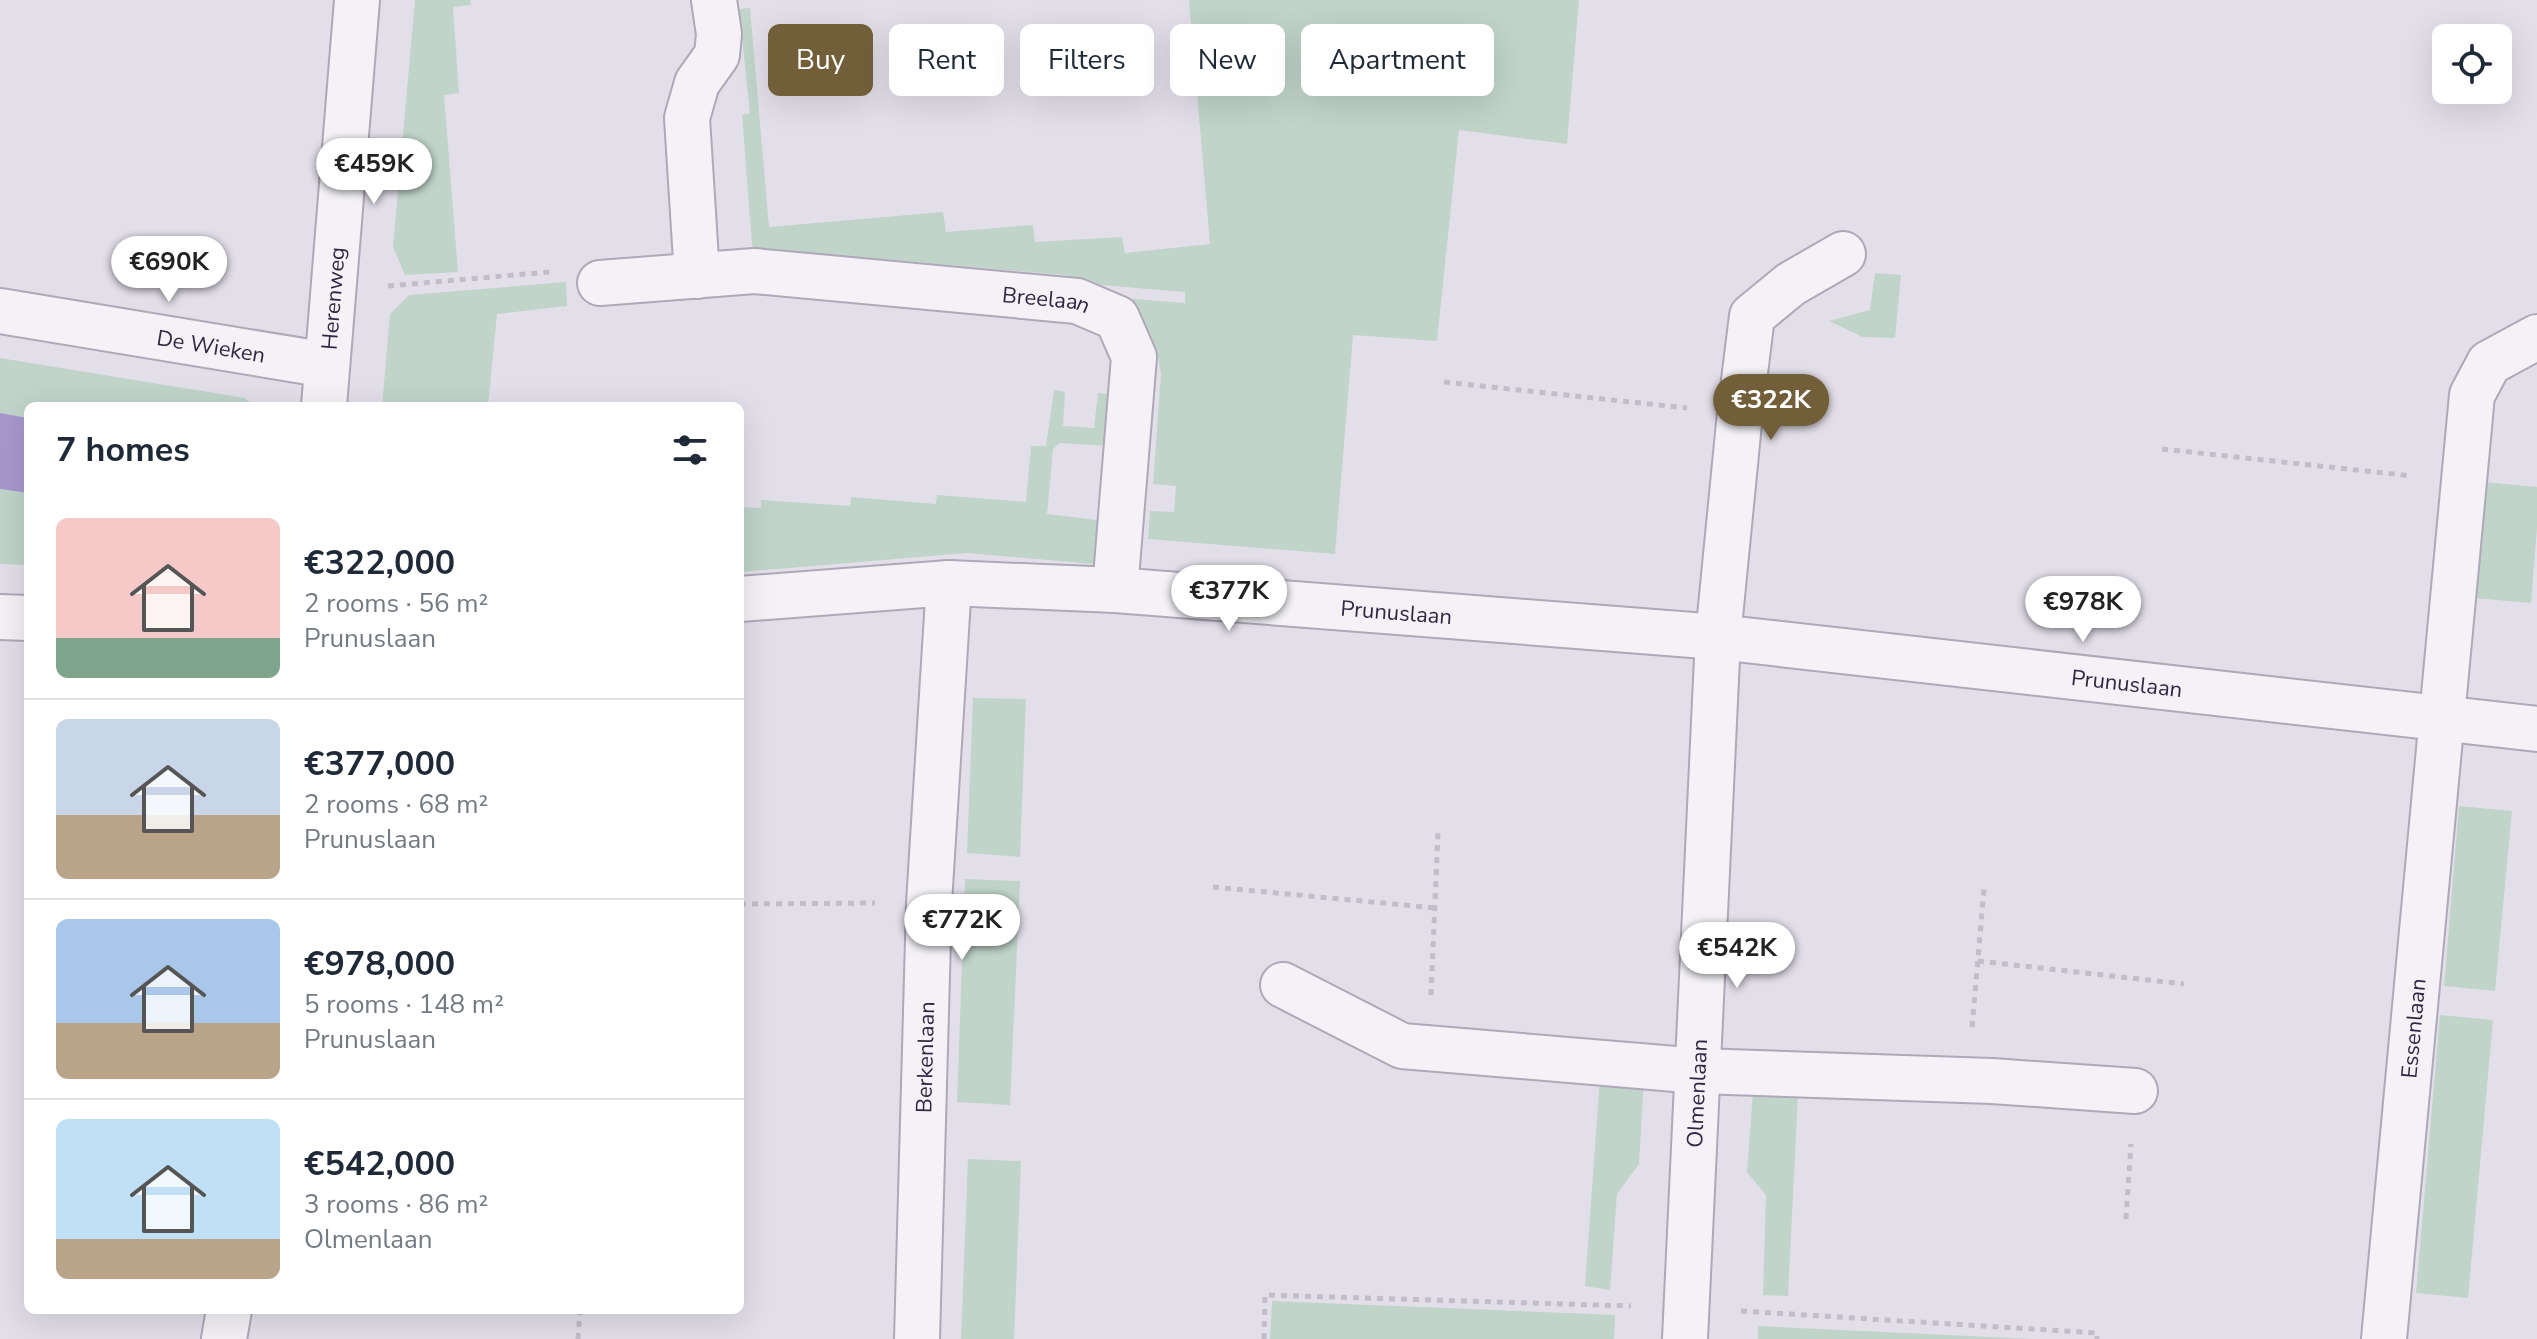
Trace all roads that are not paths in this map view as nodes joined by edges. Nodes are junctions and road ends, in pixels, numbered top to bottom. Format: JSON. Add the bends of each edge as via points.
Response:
{"nodes":[{"id":1,"x":357,"y":0,"type":"edge"},
{"id":2,"x":714,"y":0,"type":"edge"},
{"id":3,"x":1843,"y":254,"type":"dead end"},
{"id":4,"x":697,"y":276,"type":"junction"},
{"id":5,"x":600,"y":283,"type":"road end"},
{"id":6,"x":0,"y":311,"type":"edge"},
{"id":7,"x":2537,"y":337,"type":"edge"},
{"id":8,"x":325,"y":386,"type":"edge"},
{"id":9,"x":949,"y":583,"type":"junction"},
{"id":10,"x":1115,"y":590,"type":"junction"},
{"id":11,"x":744,"y":599,"type":"edge"},
{"id":12,"x":0,"y":617,"type":"edge"},
{"id":13,"x":24,"y":618,"type":"edge"},
{"id":14,"x":1718,"y":637,"type":"junction"},
{"id":15,"x":2441,"y":718,"type":"junction"},
{"id":16,"x":2537,"y":729,"type":"edge"},
{"id":17,"x":1283,"y":985,"type":"dead end"},
{"id":18,"x":1699,"y":1071,"type":"junction"},
{"id":19,"x":2135,"y":1091,"type":"road end"},
{"id":20,"x":228,"y":1314,"type":"edge"},
{"id":21,"x":1686,"y":1324,"type":"edge"},
{"id":22,"x":224,"y":1339,"type":"edge"},
{"id":23,"x":917,"y":1339,"type":"edge"},
{"id":24,"x":2384,"y":1339,"type":"edge"}],
"edges":[{"from":1,"to":8,"type":"street","name":"Herenweg"},
{"from":2,"to":4,"type":"street","via":[[717,55],[697,83],[687,118]]},
{"from":3,"to":14,"type":"street","via":[[1791,284],[1752,316]]},
{"from":4,"to":5,"type":"street","name":"Breelaan"},
{"from":4,"to":10,"type":"street","name":"Breelaan","via":[[754,271],[1077,301],[1117,318],[1134,357]]},
{"from":6,"to":8,"type":"street","name":"De Wieken"},
{"from":7,"to":15,"type":"street","via":[[2489,363],[2472,395]]},
{"from":9,"to":10,"type":"street","name":"Prunuslaan"},
{"from":9,"to":11,"type":"street","name":"Prunuslaan"},
{"from":9,"to":23,"type":"street","name":"Berkenlaan","via":[[929,903]]},
{"from":10,"to":14,"type":"street","name":"Prunuslaan"},
{"from":12,"to":13,"type":"street"},
{"from":14,"to":15,"type":"street","name":"Prunuslaan"},
{"from":14,"to":18,"type":"street","name":"Olmenlaan"},
{"from":15,"to":16,"type":"street","name":"Prunuslaan"},
{"from":15,"to":24,"type":"street","name":"Essenlaan"},
{"from":17,"to":18,"type":"street","via":[[1402,1046]]},
{"from":18,"to":19,"type":"street"},
{"from":18,"to":21,"type":"street","name":"Olmenlaan"},
{"from":20,"to":22,"type":"street"}]}
